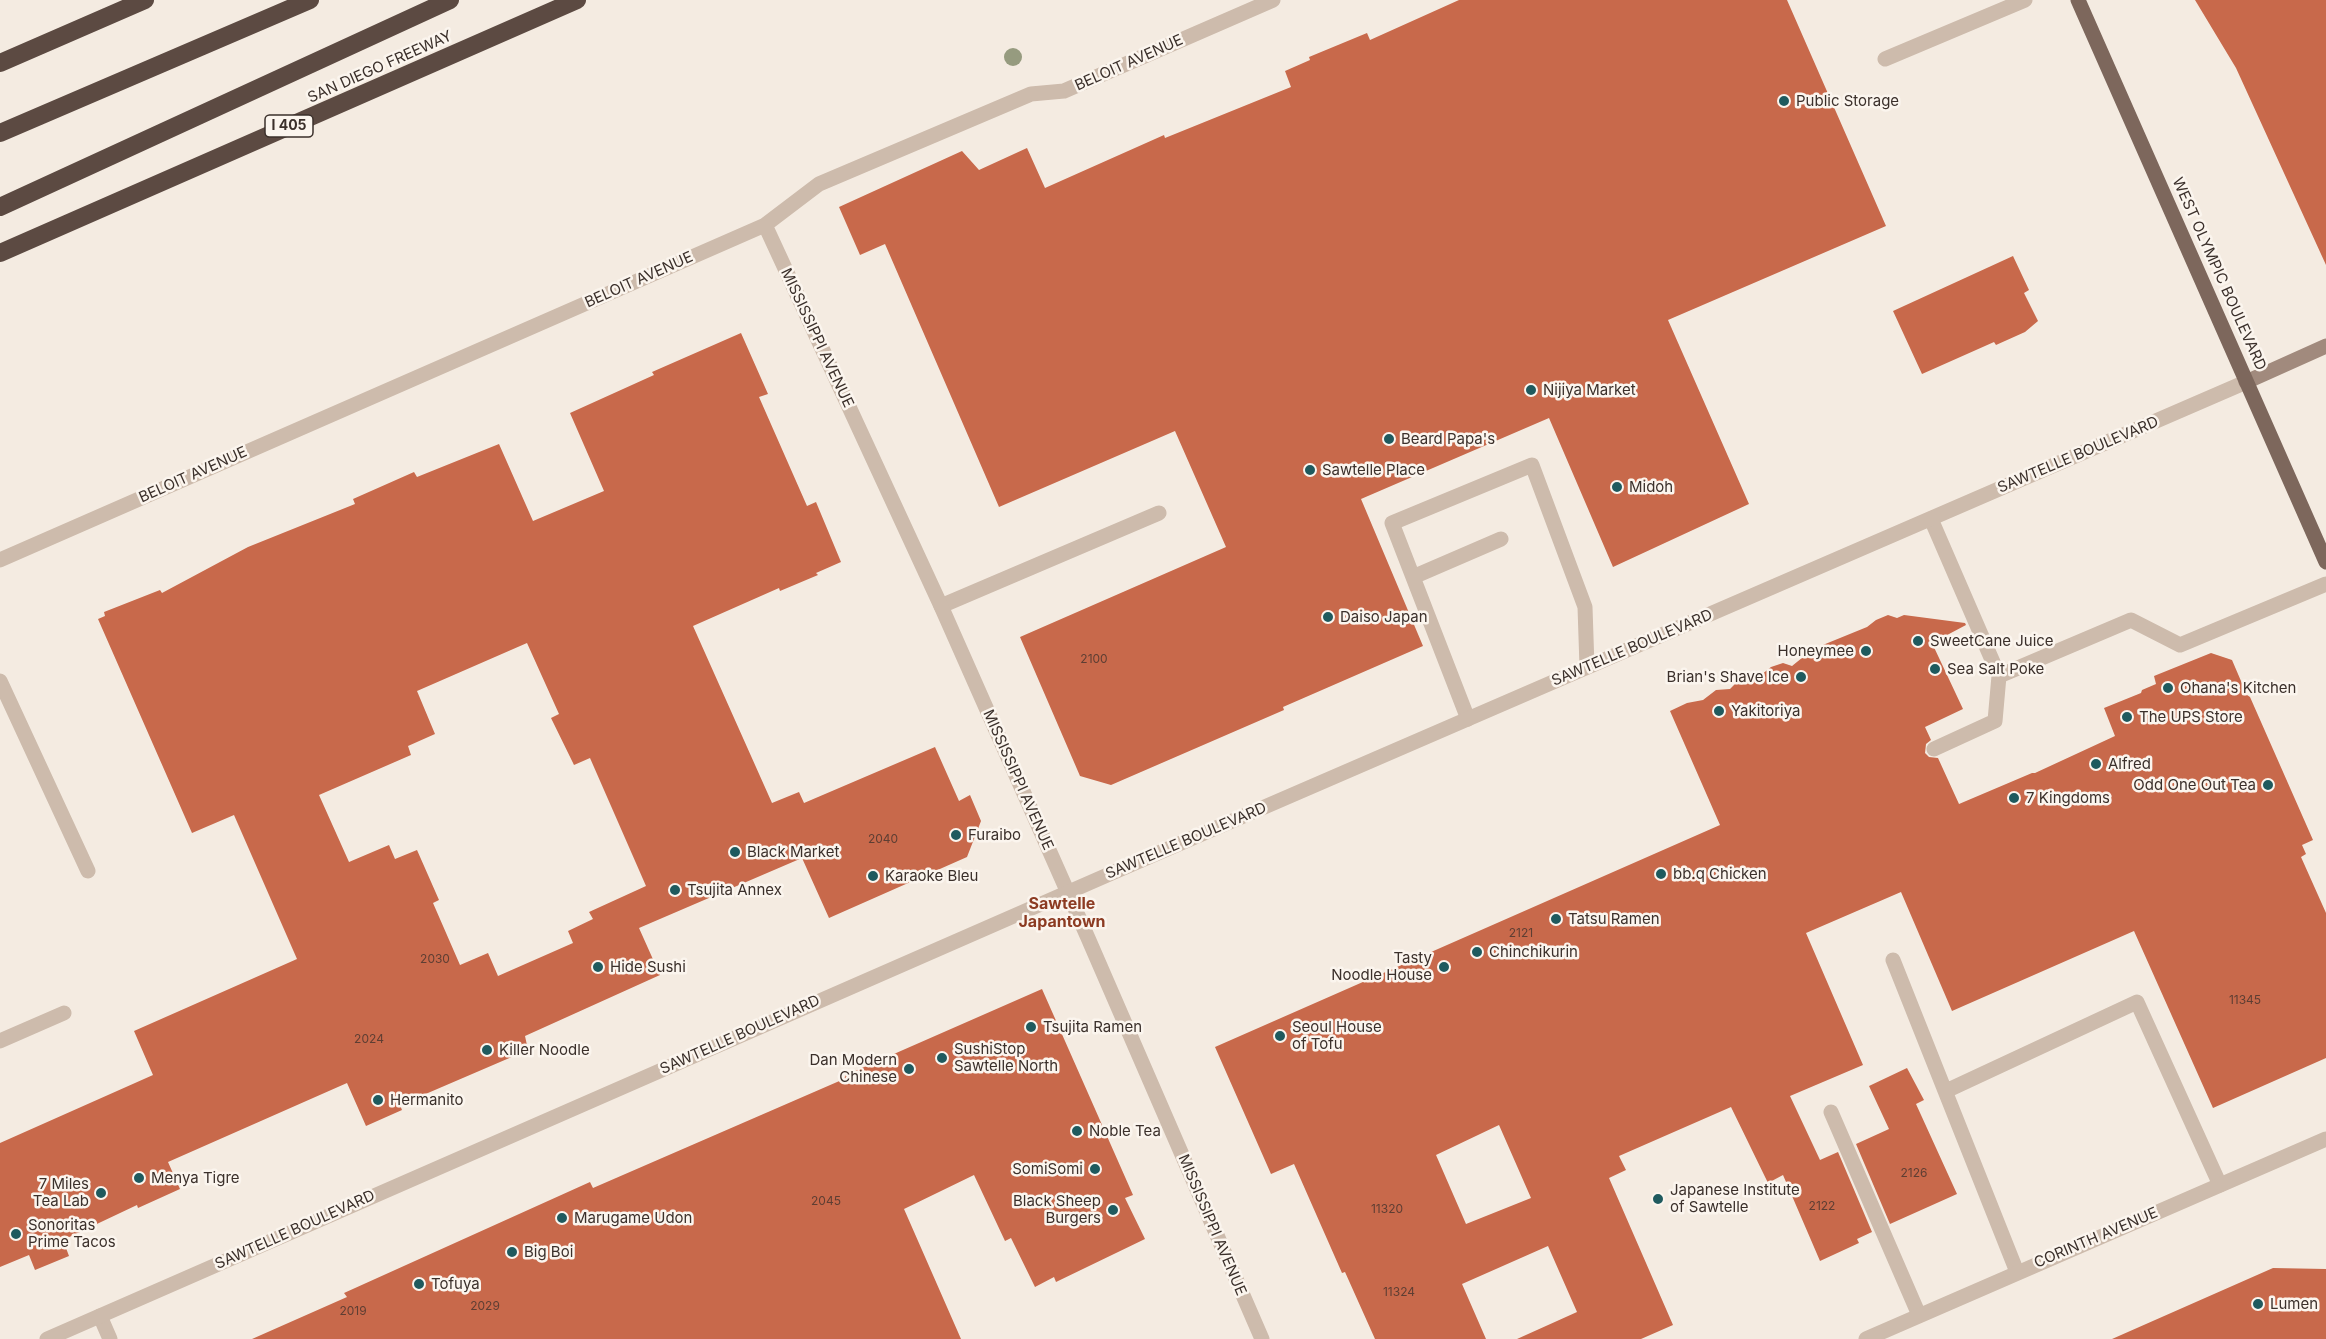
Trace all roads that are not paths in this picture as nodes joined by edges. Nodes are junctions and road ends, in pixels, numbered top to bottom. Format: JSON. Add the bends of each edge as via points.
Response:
{"nodes":[{"id":1,"x":145,"y":0,"type":"edge"},
{"id":2,"x":310,"y":0,"type":"edge"},
{"id":3,"x":450,"y":0,"type":"edge"},
{"id":4,"x":577,"y":0,"type":"edge"},
{"id":5,"x":1273,"y":0,"type":"edge"},
{"id":6,"x":2025,"y":0,"type":"edge"},
{"id":7,"x":2078,"y":0,"type":"edge"},
{"id":8,"x":1885,"y":59,"type":"dead end"},
{"id":9,"x":0,"y":63,"type":"edge"},
{"id":10,"x":0,"y":133,"type":"edge"},
{"id":11,"x":0,"y":207,"type":"edge"},
{"id":12,"x":765,"y":225,"type":"junction"},
{"id":13,"x":0,"y":253,"type":"edge"},
{"id":14,"x":2326,"y":346,"type":"edge"},
{"id":15,"x":2246,"y":382,"type":"junction"},
{"id":16,"x":1159,"y":513,"type":"dead end"},
{"id":17,"x":1931,"y":519,"type":"junction"},
{"id":18,"x":1501,"y":539,"type":"dead end"},
{"id":19,"x":0,"y":560,"type":"edge"},
{"id":20,"x":2326,"y":562,"type":"edge"},
{"id":21,"x":1413,"y":577,"type":"junction"},
{"id":22,"x":2326,"y":584,"type":"edge"},
{"id":23,"x":941,"y":606,"type":"junction"},
{"id":24,"x":1587,"y":667,"type":"junction"},
{"id":25,"x":1999,"y":676,"type":"junction"},
{"id":26,"x":0,"y":681,"type":"edge"},
{"id":27,"x":1468,"y":719,"type":"junction"},
{"id":28,"x":1935,"y":749,"type":"dead end"},
{"id":29,"x":88,"y":871,"type":"dead end"},
{"id":30,"x":1068,"y":892,"type":"junction"},
{"id":31,"x":1893,"y":960,"type":"dead end"},
{"id":32,"x":64,"y":1012,"type":"dead end"},
{"id":33,"x":0,"y":1041,"type":"edge"},
{"id":34,"x":1946,"y":1090,"type":"junction"},
{"id":35,"x":1831,"y":1112,"type":"dead end"},
{"id":36,"x":2326,"y":1139,"type":"edge"},
{"id":37,"x":2220,"y":1185,"type":"junction"},
{"id":38,"x":2017,"y":1272,"type":"junction"},
{"id":39,"x":1919,"y":1315,"type":"junction"},
{"id":40,"x":100,"y":1316,"type":"junction"},
{"id":41,"x":47,"y":1339,"type":"edge"},
{"id":42,"x":110,"y":1339,"type":"edge"},
{"id":43,"x":1262,"y":1339,"type":"edge"},
{"id":44,"x":1866,"y":1339,"type":"edge"}],
"edges":[{"from":1,"to":9,"type":"highway"},
{"from":2,"to":10,"type":"highway"},
{"from":3,"to":11,"type":"highway"},
{"from":4,"to":13,"type":"highway","name":"SAN DIEGO FREEWAY","number":"I 405"},
{"from":5,"to":12,"type":"street","name":"BELOIT AVENUE","via":[[1064,91],[1031,94],[819,184]]},
{"from":6,"to":8,"type":"street"},
{"from":7,"to":15,"type":"main road","name":"WEST OLYMPIC BOULEVARD"},
{"from":12,"to":19,"type":"street","name":"BELOIT AVENUE"},
{"from":12,"to":23,"type":"street","name":"MISSISSIPPI AVENUE"},
{"from":14,"to":15,"type":"main road","name":"SAWTELLE BOULEVARD"},
{"from":15,"to":17,"type":"street","name":"SAWTELLE BOULEVARD"},
{"from":15,"to":20,"type":"main road","name":"WEST OLYMPIC BOULEVARD"},
{"from":16,"to":23,"type":"street"},
{"from":17,"to":24,"type":"street","name":"SAWTELLE BOULEVARD"},
{"from":17,"to":25,"type":"street"},
{"from":18,"to":21,"type":"street"},
{"from":21,"to":24,"type":"street","via":[[1392,523],[1532,465],[1585,607]]},
{"from":21,"to":27,"type":"street"},
{"from":22,"to":25,"type":"street","via":[[2180,645],[2131,620]]},
{"from":23,"to":30,"type":"street","name":"MISSISSIPPI AVENUE"},
{"from":24,"to":27,"type":"street","name":"SAWTELLE BOULEVARD"},
{"from":25,"to":28,"type":"street","via":[[1995,721]]},
{"from":26,"to":29,"type":"street"},
{"from":27,"to":30,"type":"street","name":"SAWTELLE BOULEVARD"},
{"from":30,"to":40,"type":"street","name":"SAWTELLE BOULEVARD"},
{"from":30,"to":43,"type":"street","name":"MISSISSIPPI AVENUE"},
{"from":31,"to":34,"type":"street"},
{"from":32,"to":33,"type":"street"},
{"from":34,"to":37,"type":"street","via":[[2138,1002]]},
{"from":34,"to":38,"type":"street"},
{"from":35,"to":39,"type":"street"},
{"from":36,"to":37,"type":"street","name":"CORINTH AVENUE"},
{"from":37,"to":38,"type":"street","name":"CORINTH AVENUE"},
{"from":38,"to":39,"type":"street","name":"CORINTH AVENUE"},
{"from":39,"to":44,"type":"street","name":"CORINTH AVENUE"},
{"from":40,"to":41,"type":"street","name":"SAWTELLE BOULEVARD"},
{"from":40,"to":42,"type":"street"}]}
